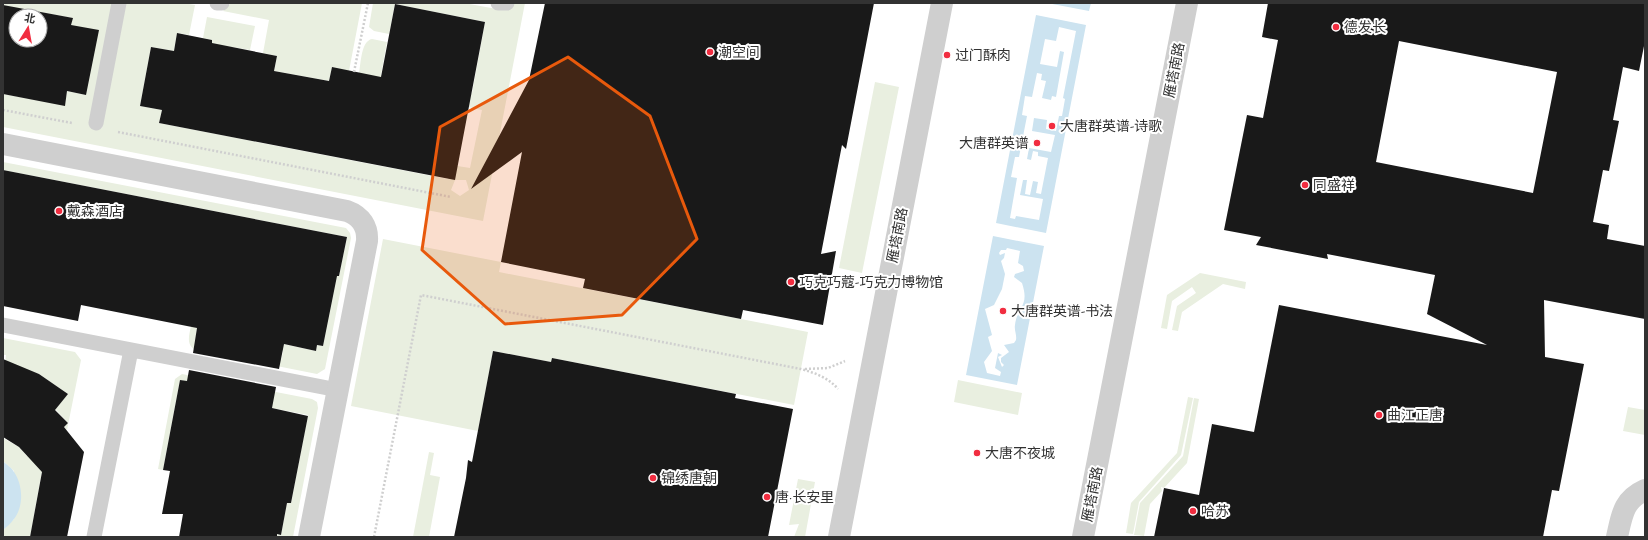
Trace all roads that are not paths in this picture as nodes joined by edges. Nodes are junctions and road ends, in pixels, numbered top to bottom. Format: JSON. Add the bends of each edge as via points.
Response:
{"nodes":[{"id":1,"x":120,"y":3,"type":"edge"},
{"id":2,"x":217,"y":3,"type":"edge"},
{"id":3,"x":222,"y":3,"type":"edge"},
{"id":4,"x":498,"y":3,"type":"edge"},
{"id":5,"x":507,"y":3,"type":"edge"},
{"id":6,"x":942,"y":3,"type":"edge"},
{"id":7,"x":1187,"y":3,"type":"edge"},
{"id":8,"x":96,"y":123,"type":"dead end"},
{"id":9,"x":3,"y":144,"type":"edge"},
{"id":10,"x":3,"y":325,"type":"edge"},
{"id":11,"x":132,"y":350,"type":"junction"},
{"id":12,"x":338,"y":390,"type":"junction"},
{"id":13,"x":1645,"y":490,"type":"edge"},
{"id":14,"x":94,"y":537,"type":"edge"},
{"id":15,"x":309,"y":537,"type":"edge"},
{"id":16,"x":839,"y":537,"type":"edge"},
{"id":17,"x":1083,"y":537,"type":"edge"},
{"id":18,"x":1618,"y":537,"type":"edge"}],
"edges":[{"from":1,"to":8,"type":"lane"},
{"from":2,"to":3,"type":"lane"},
{"from":4,"to":5,"type":"lane"},
{"from":6,"to":16,"type":"street","name":"雁塔南路"},
{"from":7,"to":17,"type":"street","name":"雁塔南路"},
{"from":9,"to":12,"type":"street","via":[[347,211],[356,215],[365,226],[367,241]]},
{"from":10,"to":11,"type":"lane"},
{"from":11,"to":12,"type":"lane"},
{"from":11,"to":14,"type":"lane"},
{"from":12,"to":15,"type":"street"},
{"from":13,"to":18,"type":"street","via":[[1636,494],[1627,503]]}]}
